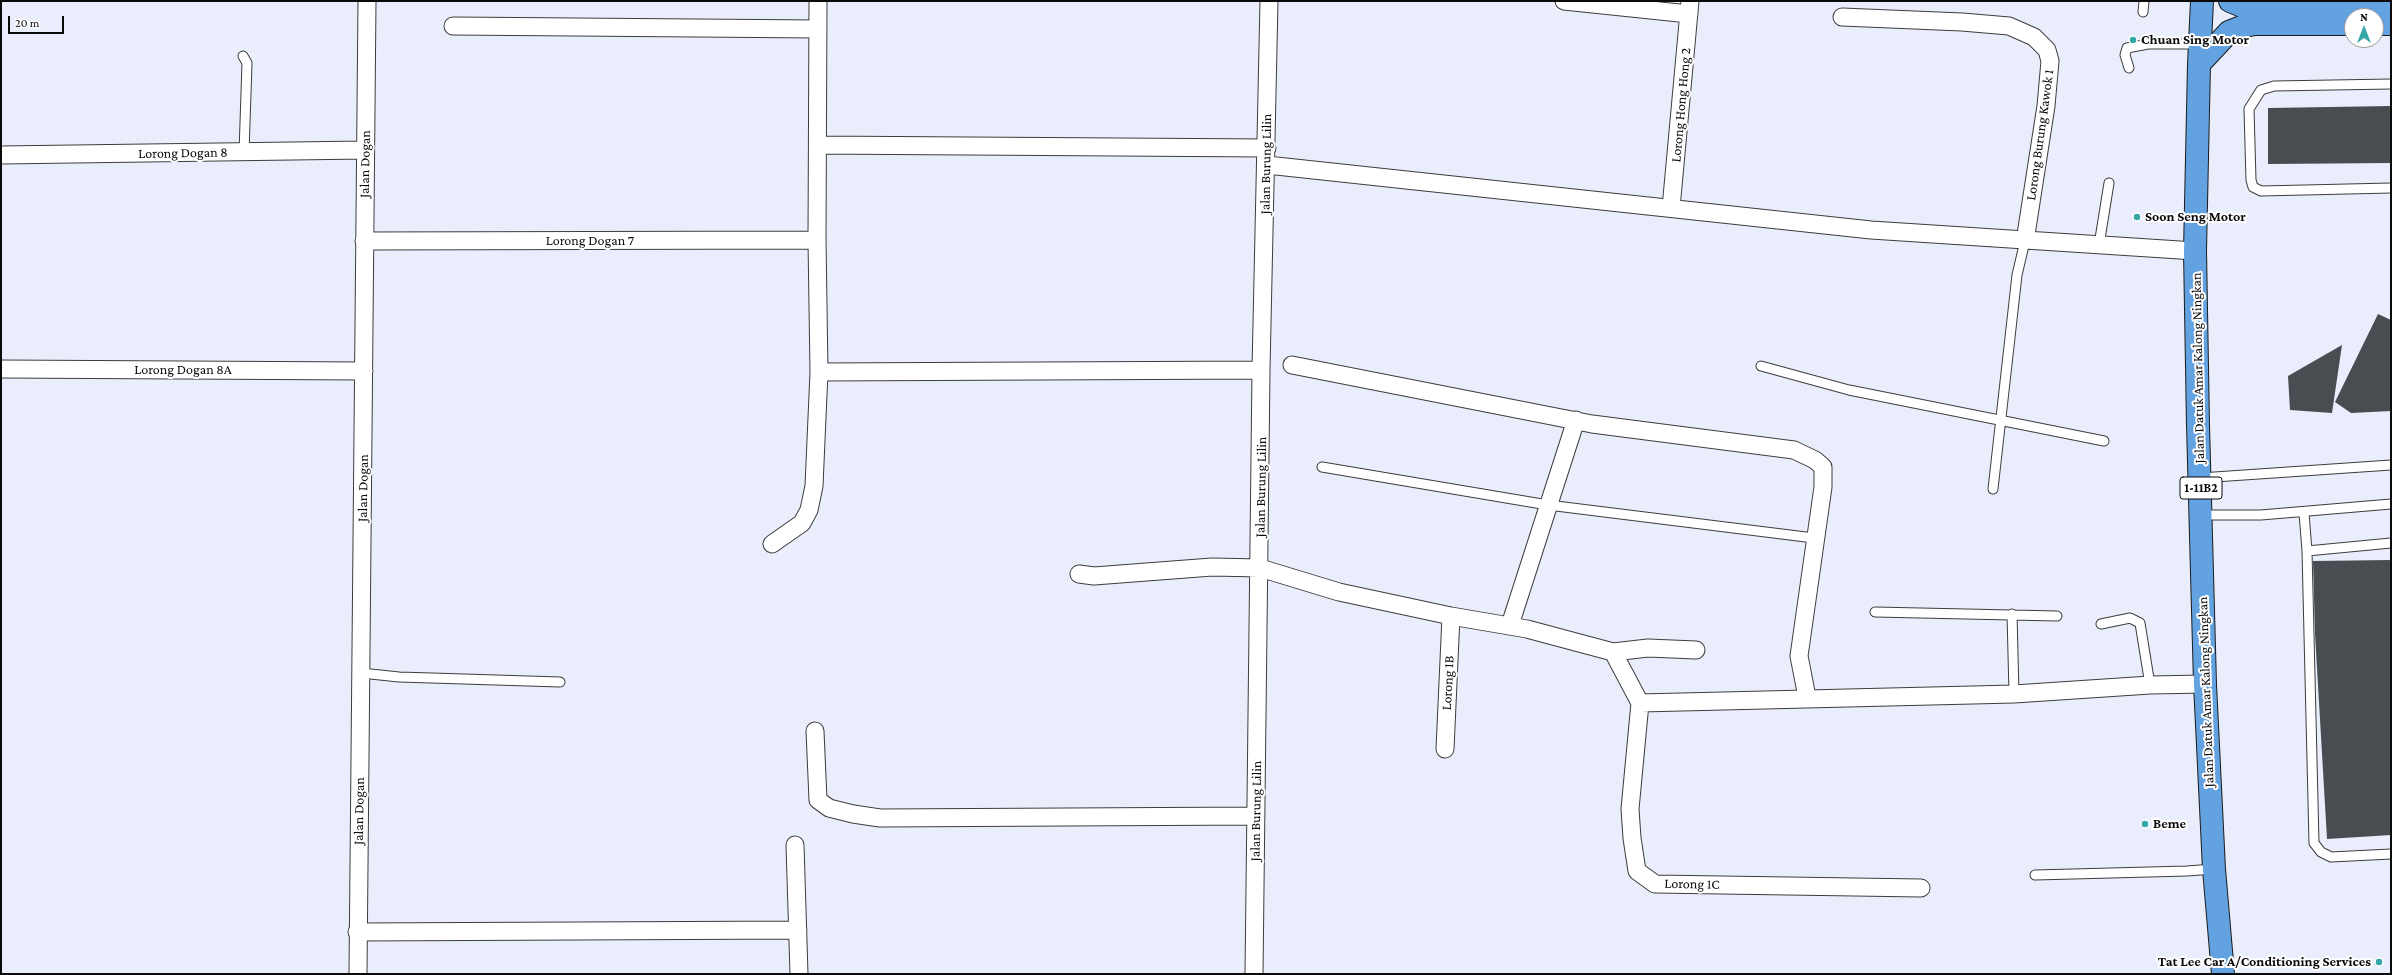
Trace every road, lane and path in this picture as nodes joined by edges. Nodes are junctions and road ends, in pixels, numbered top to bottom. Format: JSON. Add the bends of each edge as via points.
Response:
{"nodes":[{"id":1,"x":367,"y":1,"type":"edge"},
{"id":2,"x":818,"y":1,"type":"edge"},
{"id":3,"x":1269,"y":1,"type":"edge"},
{"id":4,"x":1564,"y":1,"type":"edge"},
{"id":5,"x":2144,"y":1,"type":"edge"},
{"id":6,"x":2202,"y":1,"type":"edge"},
{"id":7,"x":2230,"y":1,"type":"edge"},
{"id":8,"x":2391,"y":5,"type":"edge"},
{"id":9,"x":1690,"y":8,"type":"edge"},
{"id":10,"x":2143,"y":12,"type":"dead end"},
{"id":11,"x":1842,"y":17,"type":"dead end"},
{"id":12,"x":2344,"y":24,"type":"edge"},
{"id":13,"x":453,"y":26,"type":"dead end"},
{"id":14,"x":818,"y":29,"type":"junction"},
{"id":15,"x":2199,"y":54,"type":"junction"},
{"id":16,"x":243,"y":56,"type":"dead end"},
{"id":17,"x":2129,"y":68,"type":"dead end"},
{"id":18,"x":2391,"y":84,"type":"edge"},
{"id":19,"x":819,"y":145,"type":"junction"},
{"id":20,"x":1267,"y":148,"type":"junction"},
{"id":21,"x":365,"y":150,"type":"junction"},
{"id":22,"x":244,"y":153,"type":"junction"},
{"id":23,"x":1,"y":155,"type":"edge"},
{"id":24,"x":1267,"y":165,"type":"junction"},
{"id":25,"x":2109,"y":183,"type":"dead end"},
{"id":26,"x":2391,"y":188,"type":"edge"},
{"id":27,"x":1671,"y":208,"type":"junction"},
{"id":28,"x":817,"y":240,"type":"junction"},
{"id":29,"x":364,"y":241,"type":"junction"},
{"id":30,"x":2024,"y":241,"type":"junction"},
{"id":31,"x":2099,"y":245,"type":"junction"},
{"id":32,"x":2195,"y":251,"type":"junction"},
{"id":33,"x":1292,"y":365,"type":"dead end"},
{"id":34,"x":1761,"y":366,"type":"dead end"},
{"id":35,"x":1,"y":369,"type":"edge"},
{"id":36,"x":1261,"y":370,"type":"junction"},
{"id":37,"x":364,"y":371,"type":"junction"},
{"id":38,"x":819,"y":372,"type":"junction"},
{"id":39,"x":1576,"y":420,"type":"junction"},
{"id":40,"x":2002,"y":422,"type":"junction"},
{"id":41,"x":2104,"y":441,"type":"dead end"},
{"id":42,"x":2391,"y":465,"type":"edge"},
{"id":43,"x":1322,"y":467,"type":"dead end"},
{"id":44,"x":2200,"y":478,"type":"junction"},
{"id":45,"x":1994,"y":489,"type":"dead end"},
{"id":46,"x":1548,"y":504,"type":"junction"},
{"id":47,"x":2391,"y":504,"type":"edge"},
{"id":48,"x":2304,"y":513,"type":"junction"},
{"id":49,"x":2201,"y":515,"type":"junction"},
{"id":50,"x":1814,"y":538,"type":"junction"},
{"id":51,"x":2391,"y":543,"type":"edge"},
{"id":52,"x":772,"y":544,"type":"dead end"},
{"id":53,"x":2307,"y":550,"type":"junction"},
{"id":54,"x":1260,"y":568,"type":"junction"},
{"id":55,"x":1079,"y":574,"type":"dead end"},
{"id":56,"x":1875,"y":612,"type":"dead end"},
{"id":57,"x":2012,"y":614,"type":"junction"},
{"id":58,"x":1451,"y":616,"type":"junction"},
{"id":59,"x":2057,"y":616,"type":"dead end"},
{"id":60,"x":2101,"y":624,"type":"dead end"},
{"id":61,"x":1510,"y":625,"type":"junction"},
{"id":62,"x":1696,"y":650,"type":"dead end"},
{"id":63,"x":1613,"y":652,"type":"junction"},
{"id":64,"x":361,"y":673,"type":"junction"},
{"id":65,"x":560,"y":682,"type":"dead end"},
{"id":66,"x":2204,"y":684,"type":"junction"},
{"id":67,"x":2150,"y":685,"type":"junction"},
{"id":68,"x":2014,"y":694,"type":"junction"},
{"id":69,"x":1807,"y":697,"type":"junction"},
{"id":70,"x":1640,"y":702,"type":"junction"},
{"id":71,"x":815,"y":731,"type":"dead end"},
{"id":72,"x":1445,"y":749,"type":"dead end"},
{"id":73,"x":1256,"y":816,"type":"junction"},
{"id":74,"x":795,"y":845,"type":"dead end"},
{"id":75,"x":2391,"y":854,"type":"edge"},
{"id":76,"x":2214,"y":869,"type":"junction"},
{"id":77,"x":2035,"y":875,"type":"dead end"},
{"id":78,"x":1921,"y":888,"type":"dead end"},
{"id":79,"x":798,"y":930,"type":"junction"},
{"id":80,"x":357,"y":932,"type":"junction"},
{"id":81,"x":358,"y":974,"type":"edge"},
{"id":82,"x":799,"y":974,"type":"edge"},
{"id":83,"x":1254,"y":974,"type":"edge"},
{"id":84,"x":2223,"y":974,"type":"edge"}],
"edges":[{"from":1,"to":21,"type":"street","name":"Jalan Dogan"},
{"from":2,"to":14,"type":"street"},
{"from":3,"to":20,"type":"street","name":"Jalan Burung Lilin"},
{"from":4,"to":9,"type":"street"},
{"from":5,"to":10,"type":"lane"},
{"from":6,"to":15,"type":"highway","name":"Jalan Datuk Amar Kalong Ningkan","number":"1-11B2"},
{"from":7,"to":8,"type":"highway","via":[[2247,8]]},
{"from":9,"to":27,"type":"street","name":"Lorong Hong Hong 2"},
{"from":11,"to":30,"type":"street","name":"Lorong Burung Kawok 1","via":[[2009,26],[2034,38],[2047,50],[2050,61],[2046,106]]},
{"from":12,"to":15,"type":"highway","via":[[2244,26],[2229,32]]},
{"from":13,"to":14,"type":"street"},
{"from":14,"to":19,"type":"street"},
{"from":15,"to":17,"type":"lane","via":[[2148,44],[2126,48],[2125,55]]},
{"from":15,"to":32,"type":"highway","name":"Jalan Datuk Amar Kalong Ningkan","number":"1-11B2"},
{"from":16,"to":22,"type":"lane","via":[[247,63]]},
{"from":18,"to":26,"type":"lane","via":[[2274,86],[2261,90],[2249,109],[2250,180],[2253,187],[2261,191]]},
{"from":19,"to":20,"type":"street"},
{"from":19,"to":28,"type":"street"},
{"from":20,"to":24,"type":"street","name":"Jalan Burung Lilin"},
{"from":21,"to":22,"type":"street","name":"Lorong Dogan 8"},
{"from":21,"to":29,"type":"street","name":"Jalan Dogan"},
{"from":22,"to":23,"type":"street","name":"Lorong Dogan 8"},
{"from":24,"to":27,"type":"street"},
{"from":24,"to":36,"type":"street","name":"Jalan Burung Lilin"},
{"from":25,"to":31,"type":"lane"},
{"from":27,"to":30,"type":"street","via":[[1871,230],[1942,233]]},
{"from":28,"to":29,"type":"street","name":"Lorong Dogan 7"},
{"from":28,"to":38,"type":"street"},
{"from":29,"to":37,"type":"street","name":"Jalan Dogan"},
{"from":30,"to":31,"type":"street"},
{"from":30,"to":40,"type":"lane","via":[[2017,275]]},
{"from":31,"to":32,"type":"street"},
{"from":32,"to":44,"type":"highway","name":"Jalan Datuk Amar Kalong Ningkan","number":"1-11B2"},
{"from":33,"to":39,"type":"street"},
{"from":34,"to":40,"type":"lane","via":[[1849,390]]},
{"from":35,"to":37,"type":"street","name":"Lorong Dogan 8A"},
{"from":36,"to":38,"type":"street"},
{"from":36,"to":54,"type":"street","name":"Jalan Burung Lilin"},
{"from":37,"to":64,"type":"street","name":"Jalan Dogan"},
{"from":38,"to":52,"type":"street","via":[[814,486],[809,510],[798,527]]},
{"from":39,"to":46,"type":"street"},
{"from":39,"to":50,"type":"street","via":[[1794,450],[1815,460],[1823,467],[1823,487]]},
{"from":40,"to":41,"type":"lane"},
{"from":40,"to":45,"type":"lane"},
{"from":42,"to":44,"type":"lane"},
{"from":43,"to":46,"type":"lane"},
{"from":44,"to":49,"type":"highway","name":"Jalan Datuk Amar Kalong Ningkan","number":"1-11B2"},
{"from":46,"to":50,"type":"lane"},
{"from":46,"to":61,"type":"street"},
{"from":47,"to":48,"type":"lane"},
{"from":48,"to":49,"type":"lane"},
{"from":48,"to":53,"type":"lane"},
{"from":49,"to":66,"type":"highway","name":"Jalan Datuk Amar Kalong Ningkan","number":"1-11B2"},
{"from":50,"to":69,"type":"street","via":[[1799,656]]},
{"from":51,"to":53,"type":"lane"},
{"from":53,"to":75,"type":"lane","via":[[2314,843],[2321,852],[2331,857]]},
{"from":54,"to":55,"type":"street","via":[[1212,567],[1094,576]]},
{"from":54,"to":58,"type":"street","via":[[1339,592]]},
{"from":54,"to":73,"type":"street","name":"Jalan Burung Lilin"},
{"from":56,"to":57,"type":"lane"},
{"from":57,"to":59,"type":"lane"},
{"from":57,"to":68,"type":"lane"},
{"from":58,"to":61,"type":"street"},
{"from":58,"to":72,"type":"street","name":"Lorong 1B"},
{"from":60,"to":67,"type":"lane","via":[[2130,618],[2140,623]]},
{"from":61,"to":63,"type":"street"},
{"from":62,"to":63,"type":"street","via":[[1648,648]]},
{"from":63,"to":70,"type":"street"},
{"from":64,"to":65,"type":"lane","via":[[399,677]]},
{"from":64,"to":80,"type":"street","name":"Jalan Dogan"},
{"from":66,"to":67,"type":"street"},
{"from":66,"to":76,"type":"highway","name":"Jalan Datuk Amar Kalong Ningkan","number":"1-11B2"},
{"from":67,"to":68,"type":"street"},
{"from":68,"to":69,"type":"street"},
{"from":69,"to":70,"type":"street"},
{"from":70,"to":78,"type":"street","name":"Lorong 1C","via":[[1630,809],[1632,838],[1638,872],[1655,884]]},
{"from":71,"to":73,"type":"street","via":[[818,800],[829,808],[853,814],[880,818]]},
{"from":73,"to":83,"type":"street","name":"Jalan Burung Lilin"},
{"from":74,"to":79,"type":"street"},
{"from":76,"to":77,"type":"lane","via":[[2187,872]]},
{"from":76,"to":84,"type":"highway","name":"Jalan Datuk Amar Kalong Ningkan","number":"1-11B2"},
{"from":79,"to":80,"type":"street"},
{"from":79,"to":82,"type":"street"},
{"from":80,"to":81,"type":"street","name":"Jalan Dogan"}]}
